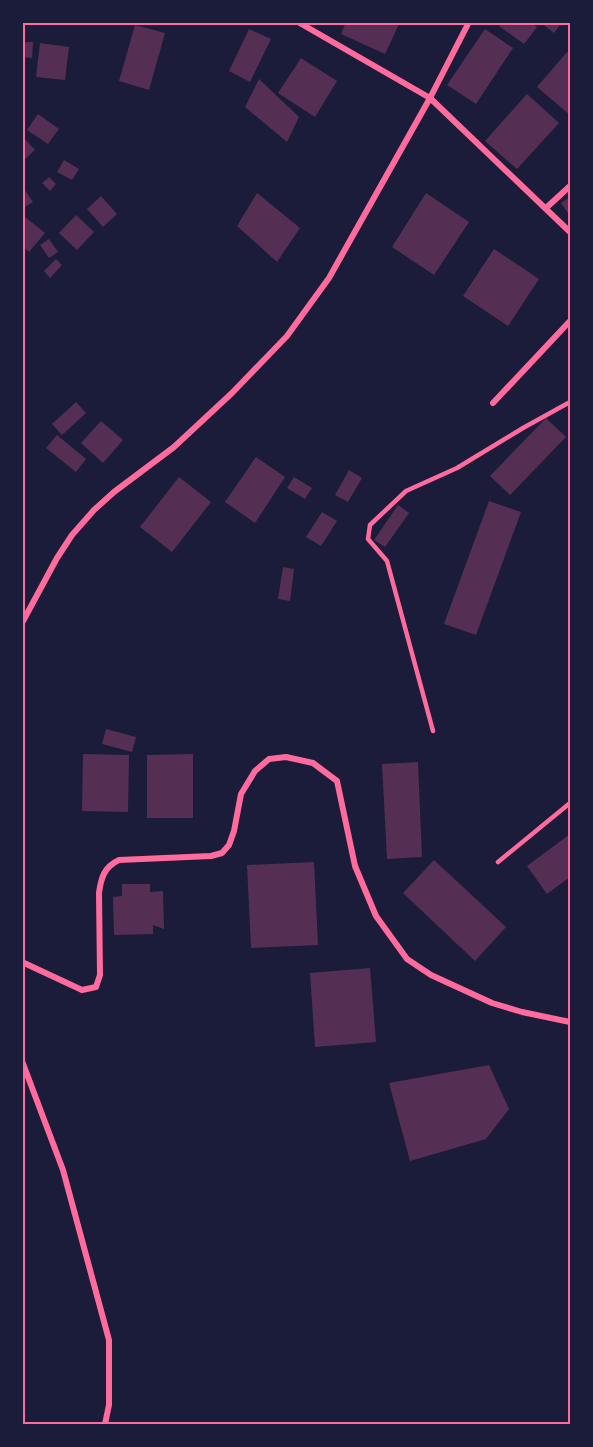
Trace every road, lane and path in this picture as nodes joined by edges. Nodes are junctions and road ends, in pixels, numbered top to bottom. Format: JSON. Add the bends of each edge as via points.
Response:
{"nodes":[{"id":1,"x":298,"y":22,"type":"edge"},
{"id":2,"x":469,"y":22,"type":"edge"},
{"id":3,"x":430,"y":98,"type":"junction"},
{"id":4,"x":570,"y":186,"type":"edge"},
{"id":5,"x":546,"y":208,"type":"junction"},
{"id":6,"x":570,"y":232,"type":"edge"},
{"id":7,"x":570,"y":321,"type":"edge"},
{"id":8,"x":570,"y":402,"type":"edge"},
{"id":9,"x":493,"y":403,"type":"dead end"},
{"id":10,"x":22,"y":623,"type":"edge"},
{"id":11,"x":433,"y":731,"type":"dead end"},
{"id":12,"x":570,"y":803,"type":"edge"},
{"id":13,"x":498,"y":862,"type":"dead end"},
{"id":14,"x":22,"y":962,"type":"edge"},
{"id":15,"x":570,"y":1022,"type":"edge"},
{"id":16,"x":22,"y":1062,"type":"edge"},
{"id":17,"x":105,"y":1425,"type":"edge"}],
"edges":[{"from":1,"to":3,"type":"street"},
{"from":2,"to":3,"type":"street"},
{"from":3,"to":5,"type":"street"},
{"from":3,"to":10,"type":"street","via":[[329,278],[287,336],[174,447],[114,492],[72,534]]},
{"from":4,"to":5,"type":"street"},
{"from":5,"to":6,"type":"street"},
{"from":7,"to":9,"type":"street"},
{"from":8,"to":11,"type":"lane","via":[[457,468],[406,491],[370,525],[368,539],[387,561]]},
{"from":12,"to":13,"type":"lane"},
{"from":14,"to":15,"type":"street","via":[[82,990],[96,987],[100,975],[99,893],[105,871],[119,860],[222,853],[234,831],[241,794],[255,771],[270,759],[286,757],[313,763],[337,780],[355,866],[376,916],[407,959],[431,975],[492,1003]]},
{"from":16,"to":17,"type":"street","via":[[63,1170],[109,1340],[109,1405]]}]}
